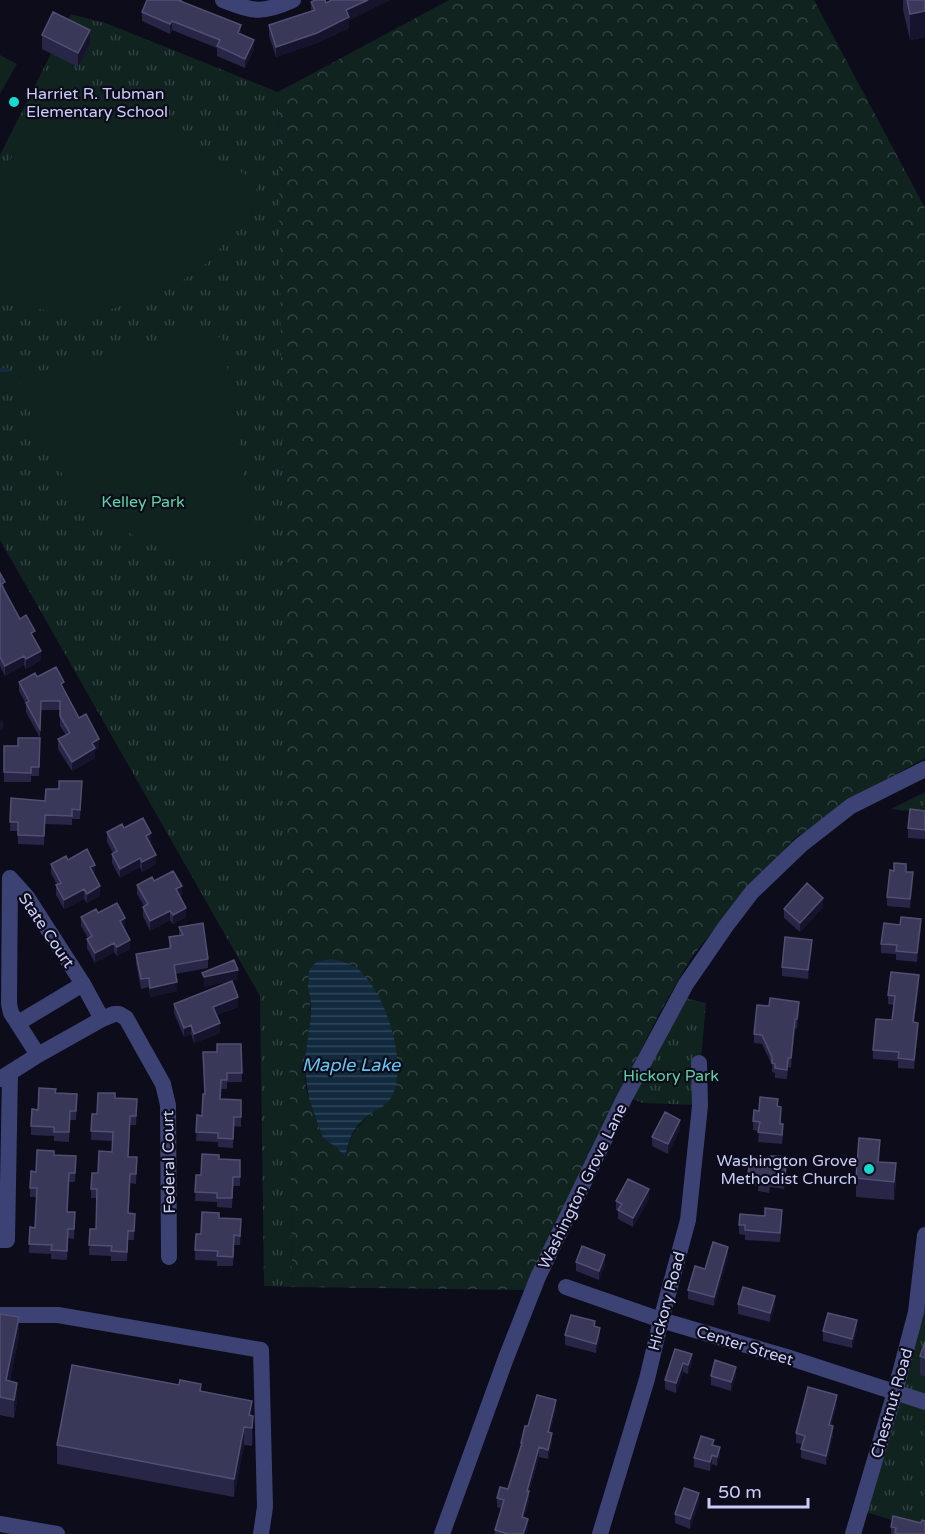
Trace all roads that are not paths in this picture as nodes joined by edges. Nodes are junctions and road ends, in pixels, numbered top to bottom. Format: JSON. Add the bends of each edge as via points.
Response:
{"nodes":[{"id":1,"x":223,"y":0,"type":"edge"},
{"id":2,"x":283,"y":2,"type":"edge"},
{"id":3,"x":925,"y":769,"type":"edge"},
{"id":4,"x":83,"y":984,"type":"junction"},
{"id":5,"x":108,"y":1016,"type":"junction"},
{"id":6,"x":18,"y":1023,"type":"junction"},
{"id":7,"x":38,"y":1055,"type":"junction"},
{"id":8,"x":699,"y":1063,"type":"dead end"},
{"id":9,"x":5,"y":1076,"type":"edge"},
{"id":10,"x":925,"y":1235,"type":"edge"},
{"id":11,"x":0,"y":1240,"type":"edge"},
{"id":12,"x":169,"y":1257,"type":"dead end"},
{"id":13,"x":566,"y":1287,"type":"dead end"},
{"id":14,"x":0,"y":1315,"type":"edge"},
{"id":15,"x":661,"y":1320,"type":"junction"},
{"id":16,"x":895,"y":1392,"type":"junction"},
{"id":17,"x":925,"y":1402,"type":"edge"},
{"id":18,"x":0,"y":1524,"type":"edge"},
{"id":19,"x":57,"y":1534,"type":"edge"},
{"id":20,"x":261,"y":1534,"type":"edge"},
{"id":21,"x":441,"y":1534,"type":"edge"},
{"id":22,"x":600,"y":1534,"type":"edge"},
{"id":23,"x":853,"y":1534,"type":"edge"}],
"edges":[{"from":1,"to":2,"type":"street","via":[[258,10]]},
{"from":3,"to":21,"type":"street","name":"Washington Grove Lane","via":[[851,806],[801,845],[752,892],[686,984],[624,1099],[538,1277]]},
{"from":4,"to":5,"type":"street","name":"State Court"},
{"from":4,"to":6,"type":"street"},
{"from":4,"to":6,"type":"street","name":"State Court","via":[[27,897],[10,878],[9,1004]]},
{"from":5,"to":7,"type":"street"},
{"from":5,"to":12,"type":"street","name":"Federal Court","via":[[119,1014],[126,1018],[163,1084],[168,1105]]},
{"from":6,"to":7,"type":"street","name":"State Court"},
{"from":7,"to":9,"type":"street"},
{"from":8,"to":15,"type":"street","name":"Hickory Road","via":[[700,1106],[688,1220]]},
{"from":9,"to":11,"type":"street","via":[[7,1240]]},
{"from":10,"to":16,"type":"street","name":"Chestnut Road","via":[[916,1312]]},
{"from":13,"to":15,"type":"street","name":"Center Street"},
{"from":14,"to":20,"type":"street","via":[[58,1316],[261,1350],[266,1507]]},
{"from":15,"to":16,"type":"street","name":"Center Street"},
{"from":15,"to":22,"type":"street","name":"Hickory Road"},
{"from":16,"to":17,"type":"street","name":"Center Street"},
{"from":16,"to":23,"type":"street","name":"Chestnut Road"},
{"from":18,"to":19,"type":"street"}]}
